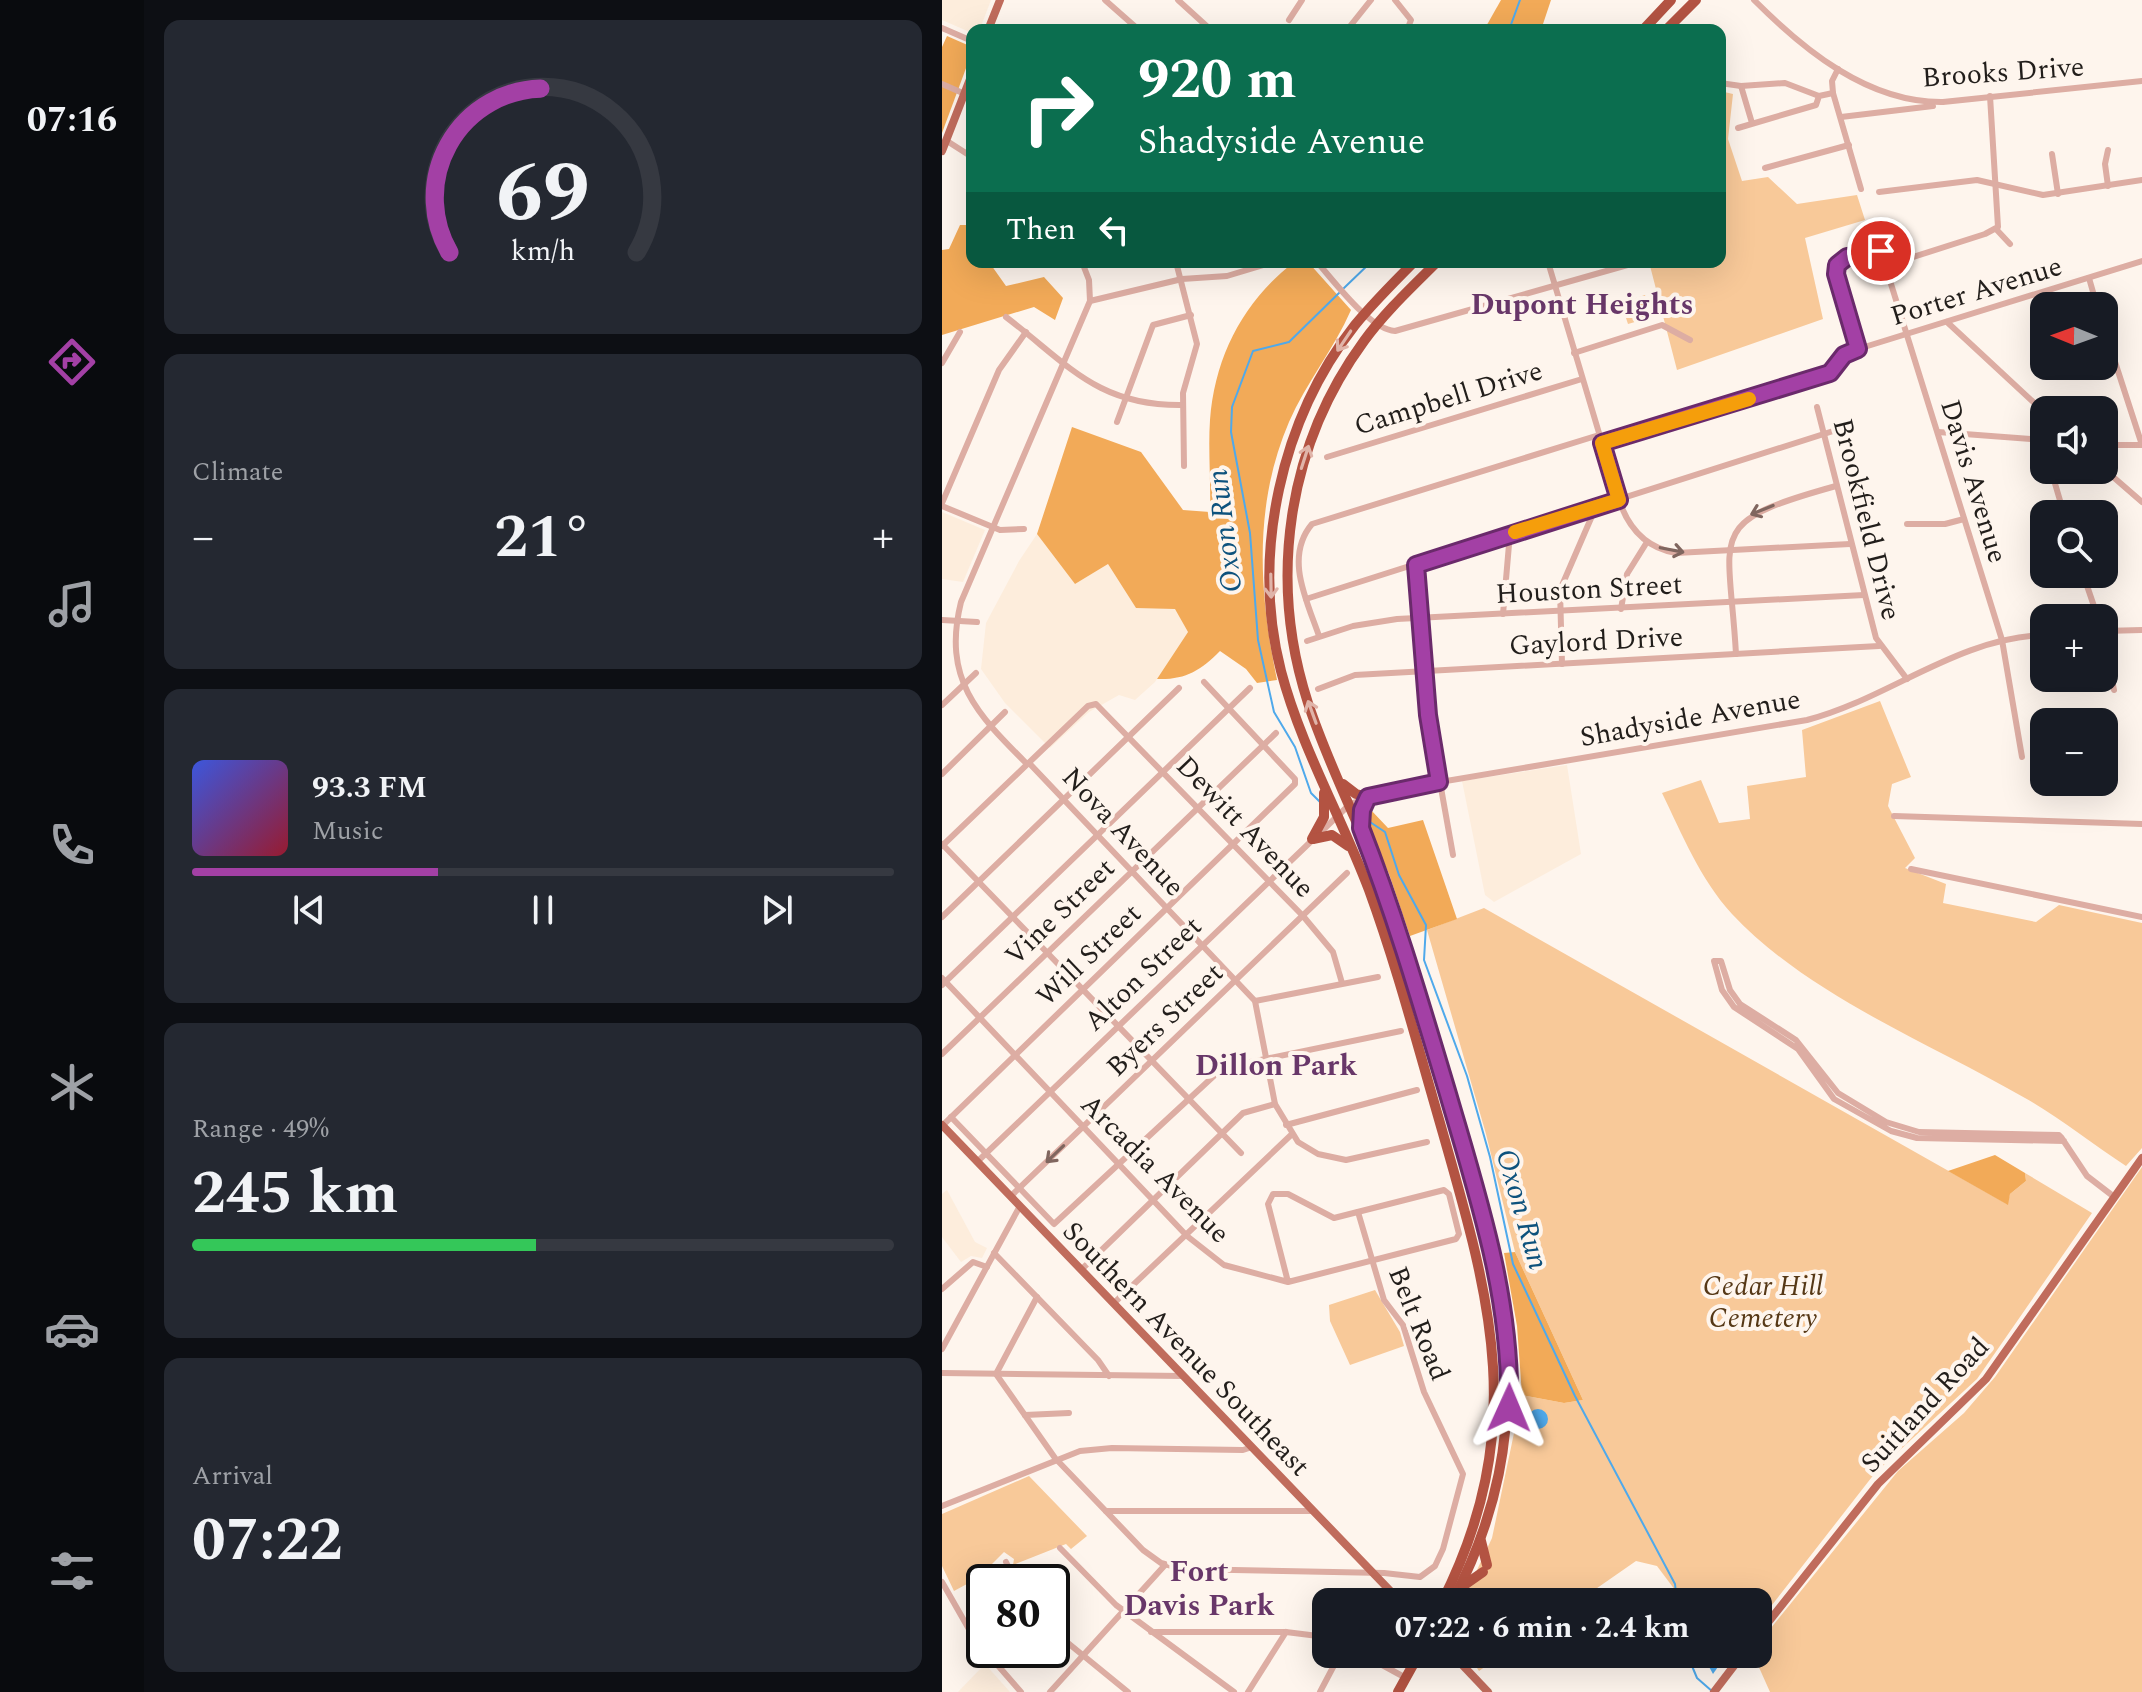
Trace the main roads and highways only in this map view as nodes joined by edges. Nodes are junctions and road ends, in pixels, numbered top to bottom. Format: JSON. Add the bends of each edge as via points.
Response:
{"nodes":[{"id":1,"x":1000,"y":0,"type":"edge"},
{"id":2,"x":1671,"y":0,"type":"edge"},
{"id":3,"x":1696,"y":0,"type":"edge"},
{"id":4,"x":991,"y":24,"type":"edge"},
{"id":5,"x":1649,"y":24,"type":"edge"},
{"id":6,"x":1672,"y":24,"type":"edge"},
{"id":7,"x":966,"y":92,"type":"edge"},
{"id":8,"x":942,"y":151,"type":"edge"},
{"id":9,"x":1408,"y":268,"type":"edge"},
{"id":10,"x":1431,"y":268,"type":"edge"},
{"id":11,"x":1309,"y":750,"type":"junction"},
{"id":12,"x":1342,"y":784,"type":"junction"},
{"id":13,"x":1361,"y":828,"type":"junction"},
{"id":14,"x":1356,"y":859,"type":"junction"},
{"id":15,"x":942,"y":1125,"type":"edge"},
{"id":16,"x":2142,"y":1158,"type":"edge"},
{"id":17,"x":1480,"y":1501,"type":"junction"},
{"id":18,"x":1492,"y":1504,"type":"junction"},
{"id":19,"x":1481,"y":1538,"type":"junction"},
{"id":20,"x":1387,"y":1588,"type":"edge"},
{"id":21,"x":1455,"y":1588,"type":"edge"},
{"id":22,"x":1456,"y":1588,"type":"edge"},
{"id":23,"x":1460,"y":1588,"type":"edge"},
{"id":24,"x":1772,"y":1617,"type":"edge"},
{"id":25,"x":1411,"y":1668,"type":"edge"},
{"id":26,"x":1465,"y":1668,"type":"edge"},
{"id":27,"x":1732,"y":1668,"type":"edge"},
{"id":28,"x":1715,"y":1691,"type":"edge"},
{"id":29,"x":1398,"y":1692,"type":"edge"},
{"id":30,"x":1488,"y":1692,"type":"edge"}],
"edges":[{"from":1,"to":4,"type":"main road"},
{"from":2,"to":5,"type":"highway"},
{"from":3,"to":6,"type":"highway"},
{"from":7,"to":8,"type":"main road"},
{"from":9,"to":11,"type":"highway","one_way":true,"via":[[1365,313],[1330,362],[1305,409],[1283,474],[1270,582],[1276,648]]},
{"from":12,"to":10,"type":"highway","one_way":true,"via":[[1313,716],[1288,612],[1294,498],[1310,442],[1338,381],[1378,324]]},
{"from":11,"to":14,"type":"highway"},
{"from":11,"to":14,"type":"highway","via":[[1326,804],[1312,839],[1337,836]]},
{"from":12,"to":13,"type":"highway"},
{"from":12,"to":13,"type":"highway","via":[[1368,797]]},
{"from":13,"to":18,"type":"highway","via":[[1411,968],[1499,1279],[1510,1371],[1507,1431]]},
{"from":14,"to":17,"type":"highway","via":[[1402,991],[1485,1290],[1495,1395]]},
{"from":15,"to":20,"type":"main road","name":"Southern Avenue Southeast"},
{"from":16,"to":24,"type":"main road","name":"Suitland Road","via":[[1986,1379],[1878,1484]]},
{"from":17,"to":18,"type":"highway"},
{"from":17,"to":21,"type":"highway"},
{"from":18,"to":19,"type":"highway"},
{"from":19,"to":22,"type":"highway"},
{"from":19,"to":23,"type":"highway","via":[[1485,1569]]},
{"from":25,"to":29,"type":"highway"},
{"from":26,"to":30,"type":"main road"},
{"from":27,"to":28,"type":"main road"}]}
